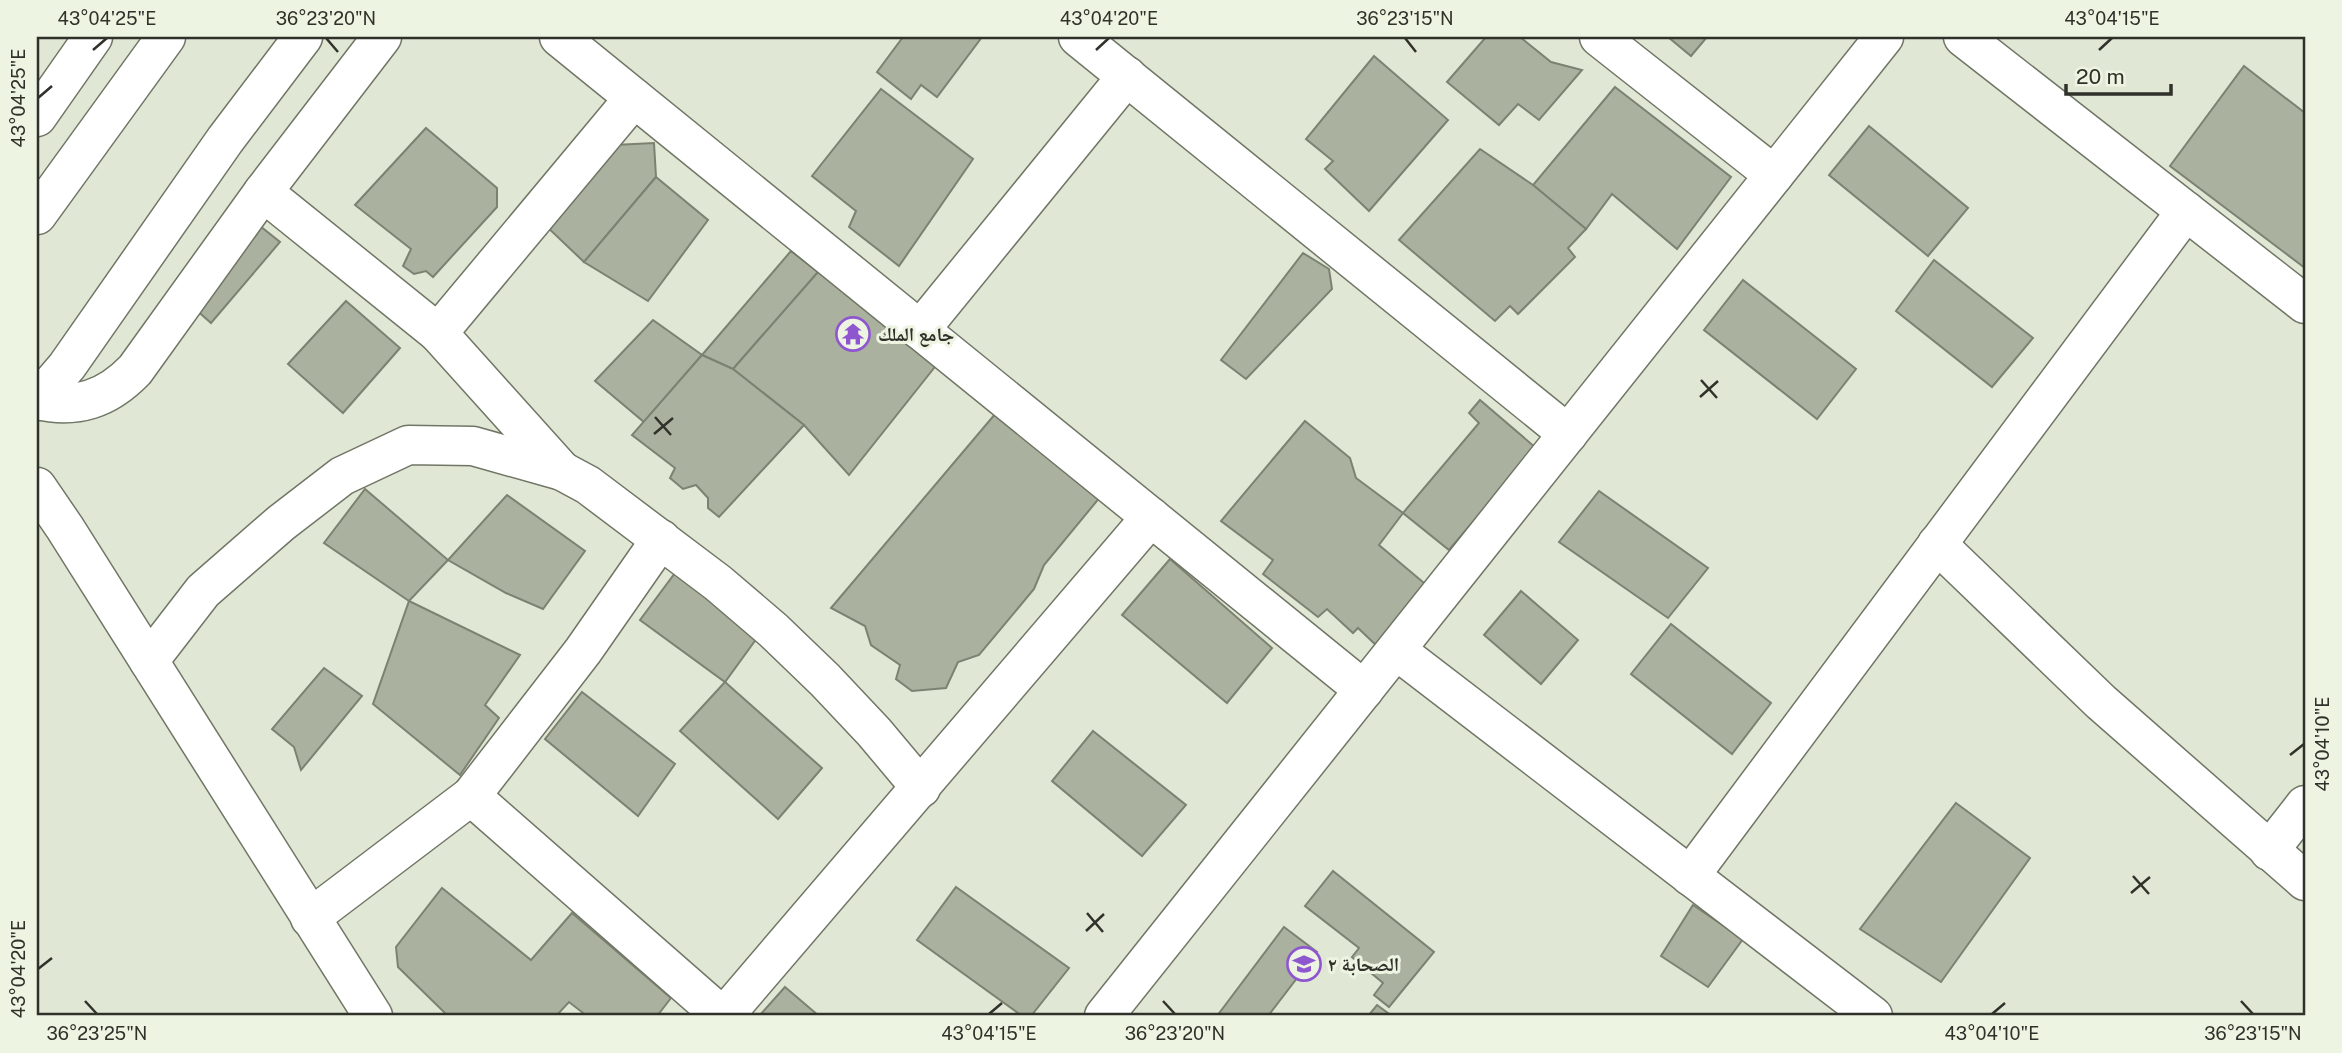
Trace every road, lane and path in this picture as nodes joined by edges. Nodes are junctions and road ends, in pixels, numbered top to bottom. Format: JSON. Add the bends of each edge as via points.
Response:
{"nodes":[{"id":1,"x":93,"y":37,"type":"edge"},
{"id":2,"x":166,"y":37,"type":"edge"},
{"id":3,"x":303,"y":37,"type":"edge"},
{"id":4,"x":382,"y":37,"type":"edge"},
{"id":5,"x":559,"y":37,"type":"edge"},
{"id":6,"x":1078,"y":37,"type":"edge"},
{"id":7,"x":1599,"y":37,"type":"edge"},
{"id":8,"x":1884,"y":37,"type":"edge"},
{"id":9,"x":1963,"y":37,"type":"edge"},
{"id":10,"x":1127,"y":76,"type":"junction"},
{"id":11,"x":634,"y":98,"type":"junction"},
{"id":12,"x":37,"y":117,"type":"edge"},
{"id":13,"x":1774,"y":175,"type":"junction"},
{"id":14,"x":263,"y":192,"type":"junction"},
{"id":15,"x":2186,"y":211,"type":"junction"},
{"id":16,"x":37,"y":215,"type":"edge"},
{"id":17,"x":2305,"y":304,"type":"edge"},
{"id":18,"x":920,"y":330,"type":"junction"},
{"id":19,"x":438,"y":333,"type":"junction"},
{"id":20,"x":37,"y":400,"type":"edge"},
{"id":21,"x":1568,"y":434,"type":"junction"},
{"id":22,"x":562,"y":471,"type":"junction"},
{"id":23,"x":37,"y":487,"type":"edge"},
{"id":24,"x":1151,"y":517,"type":"junction"},
{"id":25,"x":661,"y":539,"type":"junction"},
{"id":26,"x":1937,"y":544,"type":"junction"},
{"id":27,"x":1396,"y":650,"type":"junction"},
{"id":28,"x":149,"y":661,"type":"junction"},
{"id":29,"x":1364,"y":690,"type":"junction"},
{"id":30,"x":921,"y":788,"type":"junction"},
{"id":31,"x":471,"y":796,"type":"junction"},
{"id":32,"x":2305,"y":805,"type":"edge"},
{"id":33,"x":2269,"y":851,"type":"junction"},
{"id":34,"x":1690,"y":876,"type":"junction"},
{"id":35,"x":2305,"y":881,"type":"edge"},
{"id":36,"x":310,"y":918,"type":"junction"},
{"id":37,"x":373,"y":1016,"type":"edge"},
{"id":38,"x":723,"y":1016,"type":"edge"},
{"id":39,"x":1104,"y":1016,"type":"edge"},
{"id":40,"x":1873,"y":1016,"type":"edge"}],
"edges":[{"from":1,"to":12,"type":"street"},
{"from":2,"to":16,"type":"street"},
{"from":3,"to":20,"type":"street","via":[[225,140],[75,356]]},
{"from":4,"to":14,"type":"street"},
{"from":5,"to":11,"type":"street"},
{"from":6,"to":10,"type":"street"},
{"from":7,"to":13,"type":"street"},
{"from":8,"to":13,"type":"street"},
{"from":9,"to":15,"type":"street"},
{"from":10,"to":18,"type":"street"},
{"from":10,"to":21,"type":"street"},
{"from":11,"to":18,"type":"street"},
{"from":11,"to":19,"type":"street"},
{"from":13,"to":21,"type":"street"},
{"from":14,"to":19,"type":"street"},
{"from":14,"to":20,"type":"street","via":[[122,383],[91,401],[55,404]]},
{"from":15,"to":17,"type":"street"},
{"from":15,"to":26,"type":"street"},
{"from":18,"to":24,"type":"street"},
{"from":19,"to":22,"type":"street"},
{"from":21,"to":27,"type":"street"},
{"from":22,"to":25,"type":"street"},
{"from":22,"to":28,"type":"street","via":[[473,446],[408,444],[342,476],[282,523],[203,592]]},
{"from":23,"to":28,"type":"street"},
{"from":24,"to":29,"type":"street"},
{"from":24,"to":30,"type":"street"},
{"from":25,"to":30,"type":"street","via":[[782,638],[874,732]]},
{"from":25,"to":31,"type":"street","via":[[583,651]]},
{"from":26,"to":33,"type":"street","via":[[2091,693]]},
{"from":26,"to":34,"type":"street"},
{"from":27,"to":29,"type":"street"},
{"from":27,"to":34,"type":"street"},
{"from":28,"to":36,"type":"street"},
{"from":29,"to":39,"type":"street"},
{"from":30,"to":38,"type":"street"},
{"from":31,"to":36,"type":"street"},
{"from":31,"to":38,"type":"street"},
{"from":32,"to":33,"type":"street"},
{"from":33,"to":35,"type":"street"},
{"from":34,"to":40,"type":"street"},
{"from":36,"to":37,"type":"street"}]}
